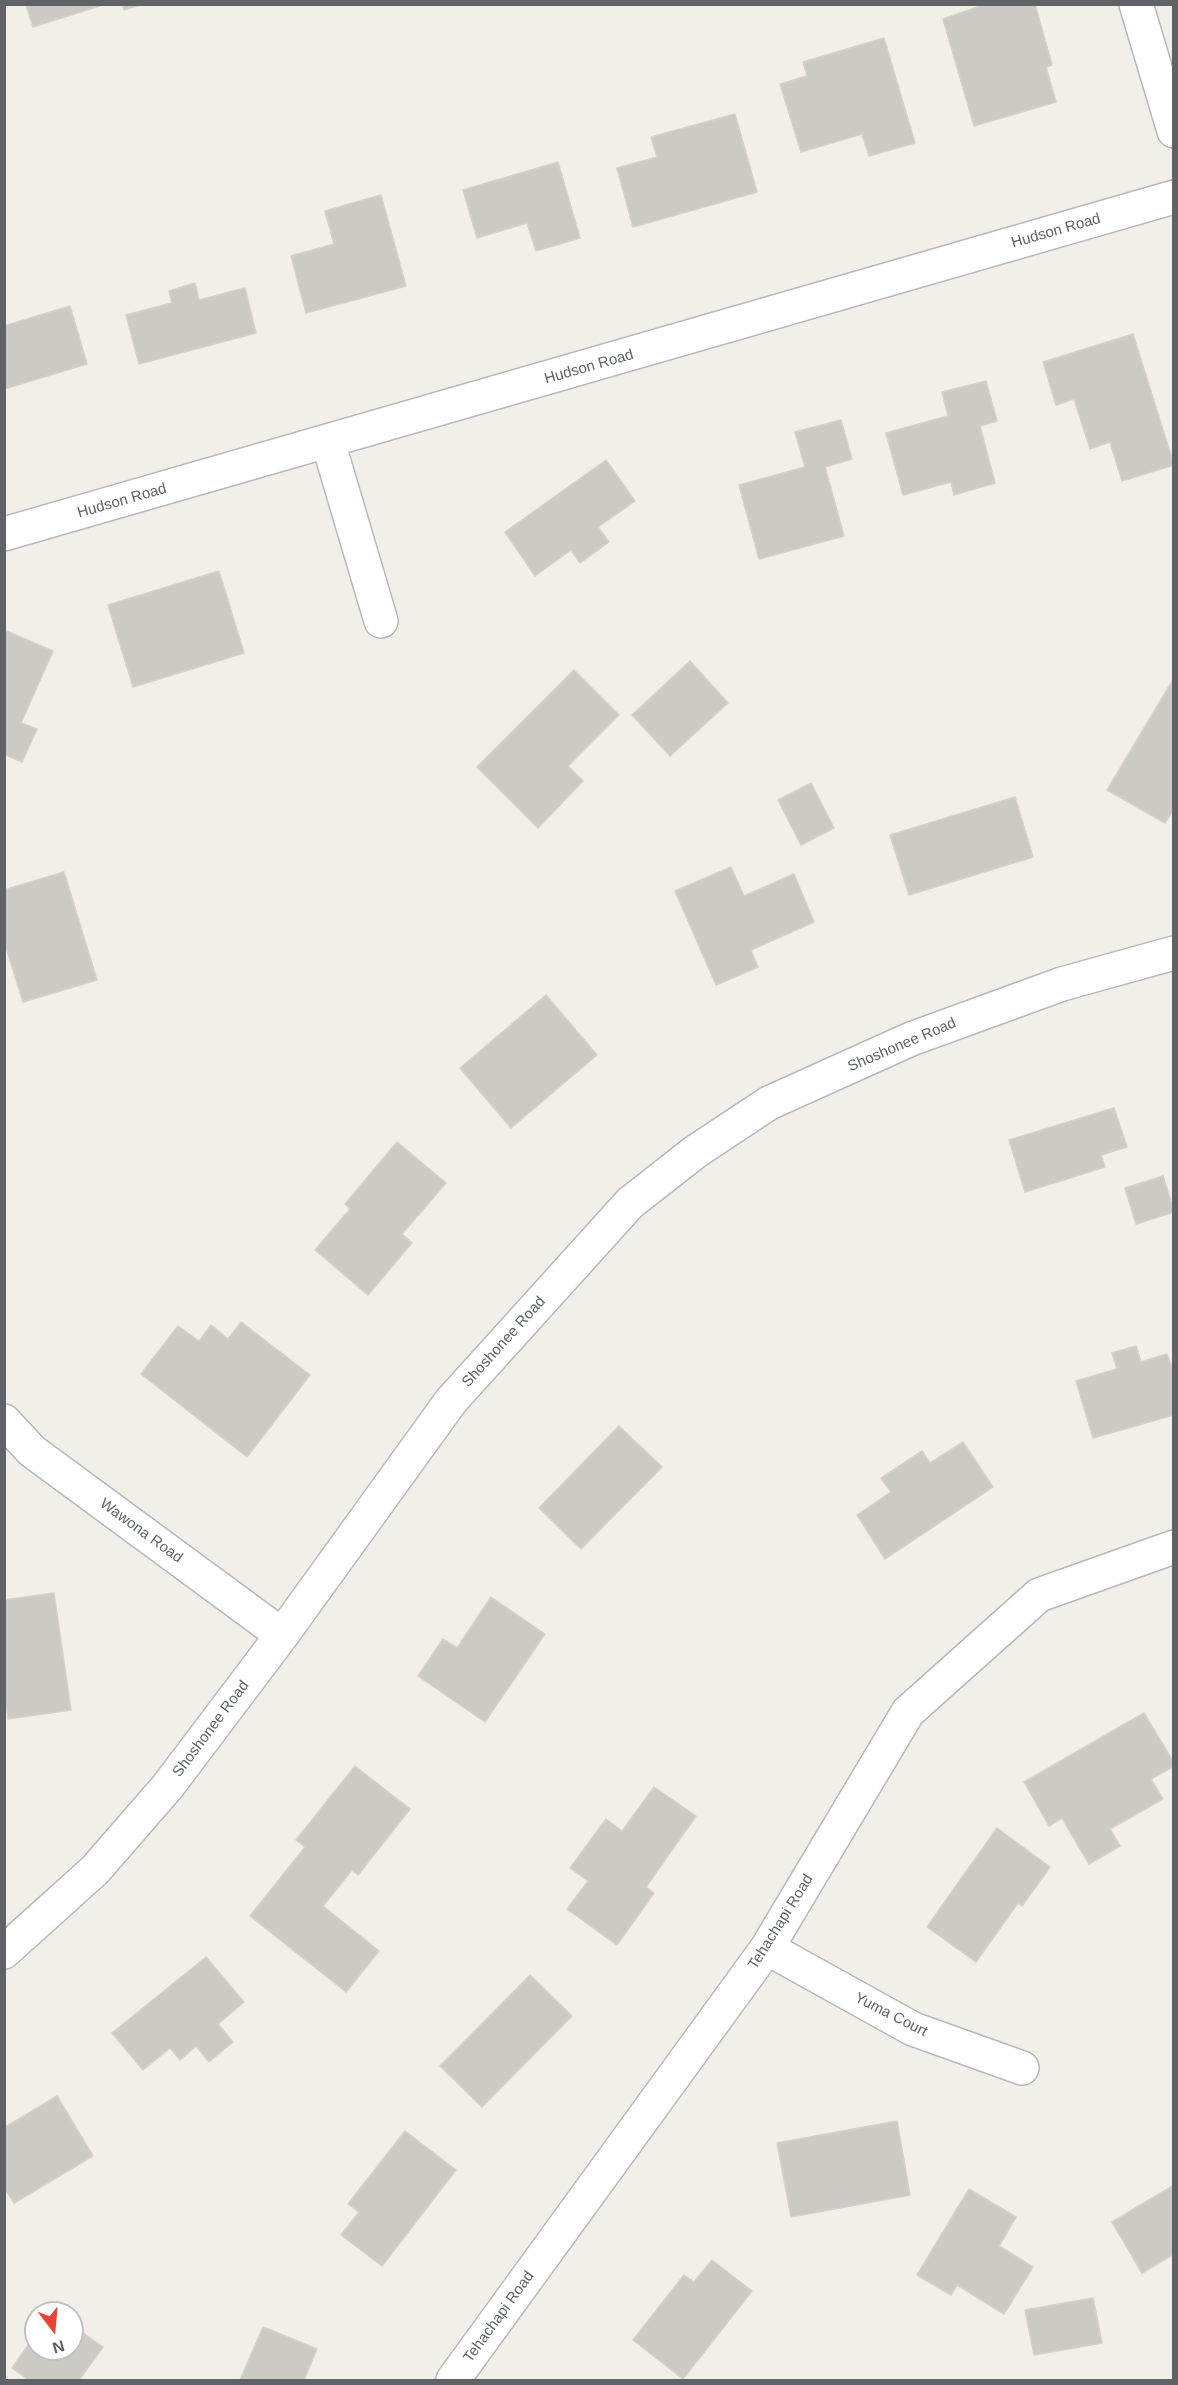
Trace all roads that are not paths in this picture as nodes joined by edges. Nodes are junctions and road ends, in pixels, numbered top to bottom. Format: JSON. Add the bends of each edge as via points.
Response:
{"nodes":[{"id":1,"x":1136,"y":4,"type":"edge"},
{"id":2,"x":1173,"y":131,"type":"edge"},
{"id":3,"x":1173,"y":197,"type":"edge"},
{"id":4,"x":328,"y":442,"type":"junction"},
{"id":5,"x":4,"y":534,"type":"edge"},
{"id":6,"x":381,"y":621,"type":"dead end"},
{"id":7,"x":1173,"y":953,"type":"edge"},
{"id":8,"x":4,"y":1421,"type":"edge"},
{"id":9,"x":1173,"y":1547,"type":"edge"},
{"id":10,"x":282,"y":1635,"type":"junction"},
{"id":11,"x":767,"y":1948,"type":"junction"},
{"id":12,"x":4,"y":1953,"type":"edge"},
{"id":13,"x":1022,"y":2068,"type":"dead end"},
{"id":14,"x":453,"y":2380,"type":"edge"}],
"edges":[{"from":1,"to":2,"type":"street"},
{"from":3,"to":4,"type":"street","name":"Hudson Road"},
{"from":4,"to":5,"type":"street","name":"Hudson Road"},
{"from":4,"to":6,"type":"street"},
{"from":7,"to":10,"type":"street","name":"Shoshonee Road","via":[[1062,984],[911,1039],[769,1103],[695,1152],[630,1203],[451,1401]]},
{"from":8,"to":10,"type":"street","name":"Wawona Road","via":[[32,1451]]},
{"from":9,"to":11,"type":"street","name":"Tehachapi Road","via":[[1039,1595],[908,1712]]},
{"from":10,"to":12,"type":"street","name":"Shoshonee Road","via":[[168,1786],[96,1870]]},
{"from":11,"to":13,"type":"street","name":"Yuma Court","via":[[913,2029]]},
{"from":11,"to":14,"type":"street","name":"Tehachapi Road"}]}
